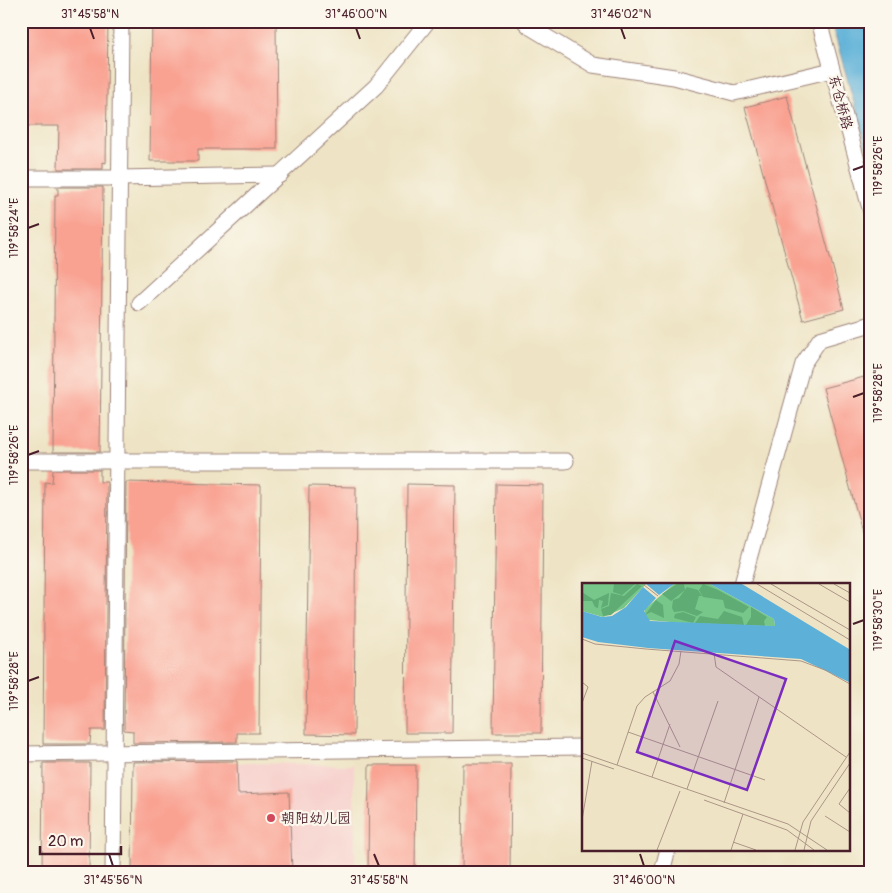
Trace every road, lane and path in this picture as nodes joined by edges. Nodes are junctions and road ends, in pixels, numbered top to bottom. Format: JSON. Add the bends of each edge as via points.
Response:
{"nodes":[{"id":1,"x":121,"y":21,"type":"edge"},
{"id":2,"x":428,"y":21,"type":"edge"},
{"id":3,"x":524,"y":21,"type":"edge"},
{"id":4,"x":819,"y":21,"type":"edge"},
{"id":5,"x":832,"y":70,"type":"junction"},
{"id":6,"x":280,"y":174,"type":"junction"},
{"id":7,"x":21,"y":178,"type":"edge"},
{"id":8,"x":120,"y":178,"type":"junction"},
{"id":9,"x":871,"y":212,"type":"edge"},
{"id":10,"x":139,"y":303,"type":"dead end"},
{"id":11,"x":871,"y":324,"type":"edge"},
{"id":12,"x":21,"y":461,"type":"edge"},
{"id":13,"x":117,"y":461,"type":"junction"},
{"id":14,"x":566,"y":461,"type":"dead end"},
{"id":15,"x":742,"y":583,"type":"edge"},
{"id":16,"x":582,"y":747,"type":"edge"},
{"id":17,"x":114,"y":753,"type":"junction"},
{"id":18,"x":21,"y":754,"type":"edge"},
{"id":19,"x":668,"y":850,"type":"edge"},
{"id":20,"x":113,"y":872,"type":"edge"},
{"id":21,"x":662,"y":872,"type":"edge"}],
"edges":[{"from":1,"to":8,"type":"lane"},
{"from":2,"to":6,"type":"lane","via":[[376,86]]},
{"from":3,"to":5,"type":"lane","via":[[592,64],[674,77],[734,92]]},
{"from":4,"to":5,"type":"lane","name":"东仓桥路"},
{"from":5,"to":9,"type":"lane","name":"东仓桥路"},
{"from":6,"to":8,"type":"lane"},
{"from":6,"to":10,"type":"lane"},
{"from":7,"to":8,"type":"lane"},
{"from":8,"to":13,"type":"lane"},
{"from":11,"to":15,"type":"lane","via":[[820,339],[803,364]]},
{"from":12,"to":13,"type":"lane"},
{"from":13,"to":14,"type":"lane"},
{"from":13,"to":17,"type":"lane"},
{"from":16,"to":17,"type":"lane"},
{"from":17,"to":18,"type":"lane"},
{"from":17,"to":20,"type":"lane"},
{"from":19,"to":21,"type":"lane"}]}
